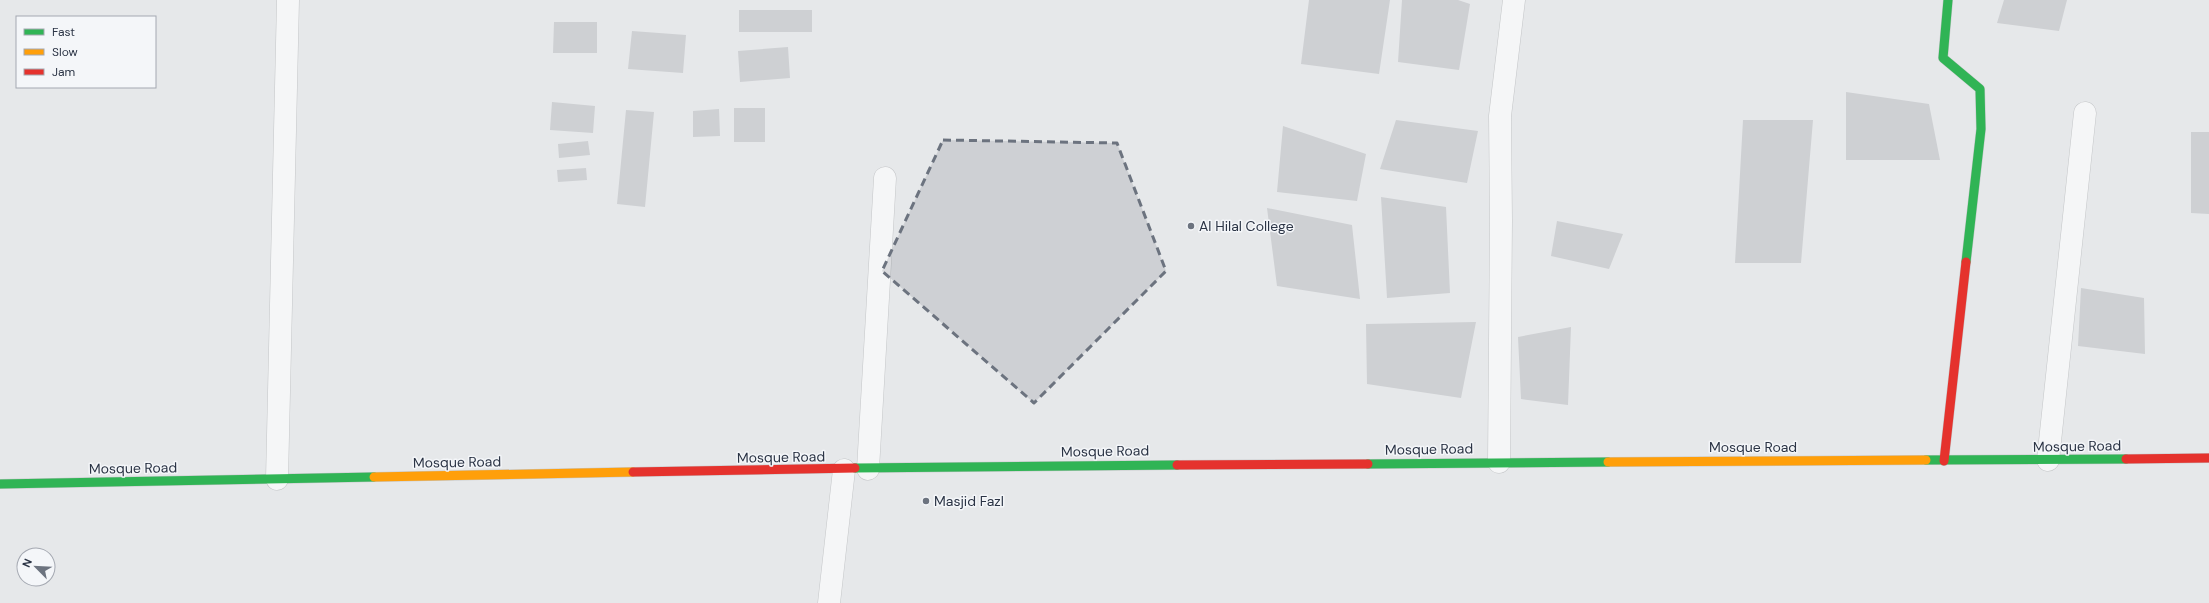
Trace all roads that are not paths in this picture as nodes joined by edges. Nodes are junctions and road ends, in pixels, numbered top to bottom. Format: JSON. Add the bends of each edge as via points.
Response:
{"nodes":[{"id":1,"x":288,"y":0,"type":"edge"},
{"id":2,"x":1514,"y":0,"type":"edge"},
{"id":3,"x":1948,"y":0,"type":"edge"},
{"id":4,"x":2085,"y":113,"type":"dead end"},
{"id":5,"x":885,"y":178,"type":"dead end"},
{"id":6,"x":2209,"y":458,"type":"edge"},
{"id":7,"x":2048,"y":460,"type":"junction"},
{"id":8,"x":1944,"y":461,"type":"junction"},
{"id":9,"x":1499,"y":462,"type":"junction"},
{"id":10,"x":868,"y":469,"type":"junction"},
{"id":11,"x":844,"y":470,"type":"junction"},
{"id":12,"x":277,"y":479,"type":"junction"},
{"id":13,"x":1,"y":484,"type":"edge"},
{"id":14,"x":829,"y":603,"type":"edge"}],
"edges":[{"from":1,"to":12,"type":"street"},
{"from":2,"to":9,"type":"street","via":[[1500,116],[1502,221]]},
{"from":3,"to":8,"type":"street","via":[[1943,58],[1980,89],[1981,129]]},
{"from":4,"to":7,"type":"street"},
{"from":5,"to":10,"type":"street"},
{"from":6,"to":7,"type":"street","name":"Mosque Road"},
{"from":7,"to":8,"type":"street","name":"Mosque Road"},
{"from":8,"to":9,"type":"street","name":"Mosque Road"},
{"from":9,"to":10,"type":"street","name":"Mosque Road"},
{"from":10,"to":11,"type":"street","name":"Mosque Road"},
{"from":11,"to":12,"type":"street","name":"Mosque Road"},
{"from":11,"to":14,"type":"street"},
{"from":12,"to":13,"type":"street","name":"Mosque Road"}]}
